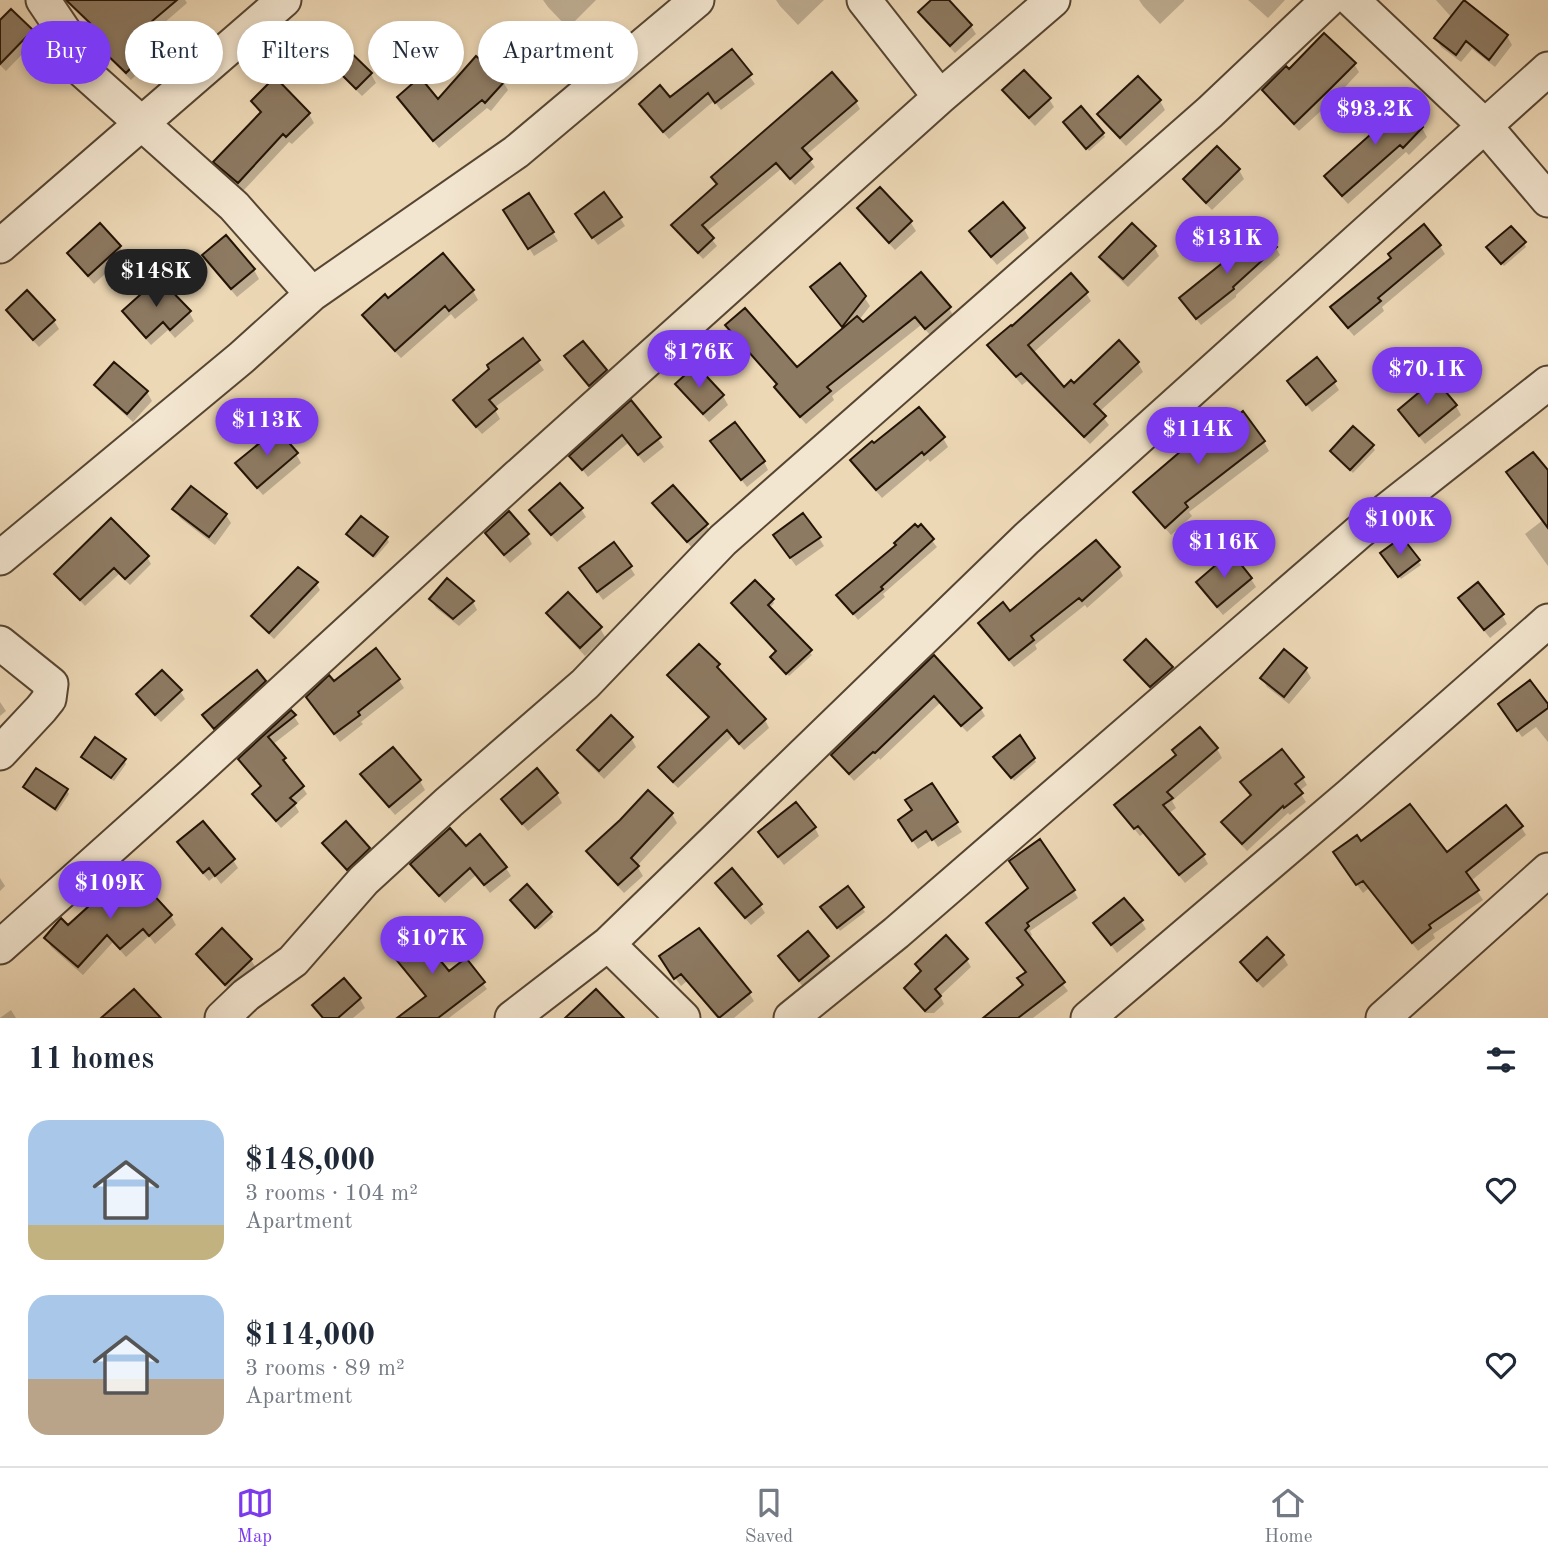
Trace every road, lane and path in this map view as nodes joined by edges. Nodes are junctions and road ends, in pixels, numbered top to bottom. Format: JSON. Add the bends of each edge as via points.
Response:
{"nodes":[{"id":1,"x":43,"y":0,"type":"edge"},
{"id":2,"x":284,"y":0,"type":"edge"},
{"id":3,"x":864,"y":0,"type":"edge"},
{"id":4,"x":1053,"y":0,"type":"edge"},
{"id":5,"x":1328,"y":0,"type":"edge"},
{"id":6,"x":1352,"y":0,"type":"edge"},
{"id":7,"x":675,"y":7,"type":"edge"},
{"id":8,"x":1548,"y":69,"type":"edge"},
{"id":9,"x":940,"y":97,"type":"junction"},
{"id":10,"x":142,"y":123,"type":"junction"},
{"id":11,"x":1485,"y":126,"type":"junction"},
{"id":12,"x":1548,"y":200,"type":"edge"},
{"id":13,"x":0,"y":246,"type":"edge"},
{"id":14,"x":312,"y":294,"type":"junction"},
{"id":15,"x":1548,"y":383,"type":"edge"},
{"id":16,"x":0,"y":558,"type":"edge"},
{"id":17,"x":1548,"y":621,"type":"edge"},
{"id":18,"x":0,"y":643,"type":"edge"},
{"id":19,"x":0,"y":753,"type":"edge"},
{"id":20,"x":1548,"y":870,"type":"edge"},
{"id":21,"x":608,"y":944,"type":"junction"},
{"id":22,"x":0,"y":947,"type":"edge"},
{"id":23,"x":222,"y":1018,"type":"edge"},
{"id":24,"x":512,"y":1018,"type":"edge"},
{"id":25,"x":683,"y":1018,"type":"edge"},
{"id":26,"x":791,"y":1018,"type":"edge"},
{"id":27,"x":1088,"y":1018,"type":"edge"},
{"id":28,"x":1383,"y":1018,"type":"edge"}],
"edges":[{"from":1,"to":10,"type":"street","via":[[70,40],[82,70]]},
{"from":2,"to":10,"type":"street"},
{"from":3,"to":9,"type":"street"},
{"from":4,"to":9,"type":"street"},
{"from":5,"to":23,"type":"street","via":[[1210,112],[723,540],[585,684],[364,880],[293,961]]},
{"from":6,"to":11,"type":"street"},
{"from":7,"to":14,"type":"street","via":[[516,152]]},
{"from":8,"to":11,"type":"street"},
{"from":9,"to":22,"type":"street"},
{"from":10,"to":13,"type":"street"},
{"from":10,"to":14,"type":"street","via":[[234,206]]},
{"from":11,"to":12,"type":"street"},
{"from":11,"to":21,"type":"street","via":[[1026,539]]},
{"from":14,"to":16,"type":"street"},
{"from":15,"to":26,"type":"street","via":[[1359,532],[896,933]]},
{"from":17,"to":27,"type":"street"},
{"from":18,"to":19,"type":"street","via":[[51,684],[50,699]]},
{"from":20,"to":28,"type":"street"},
{"from":21,"to":24,"type":"street"},
{"from":21,"to":25,"type":"street"}]}
